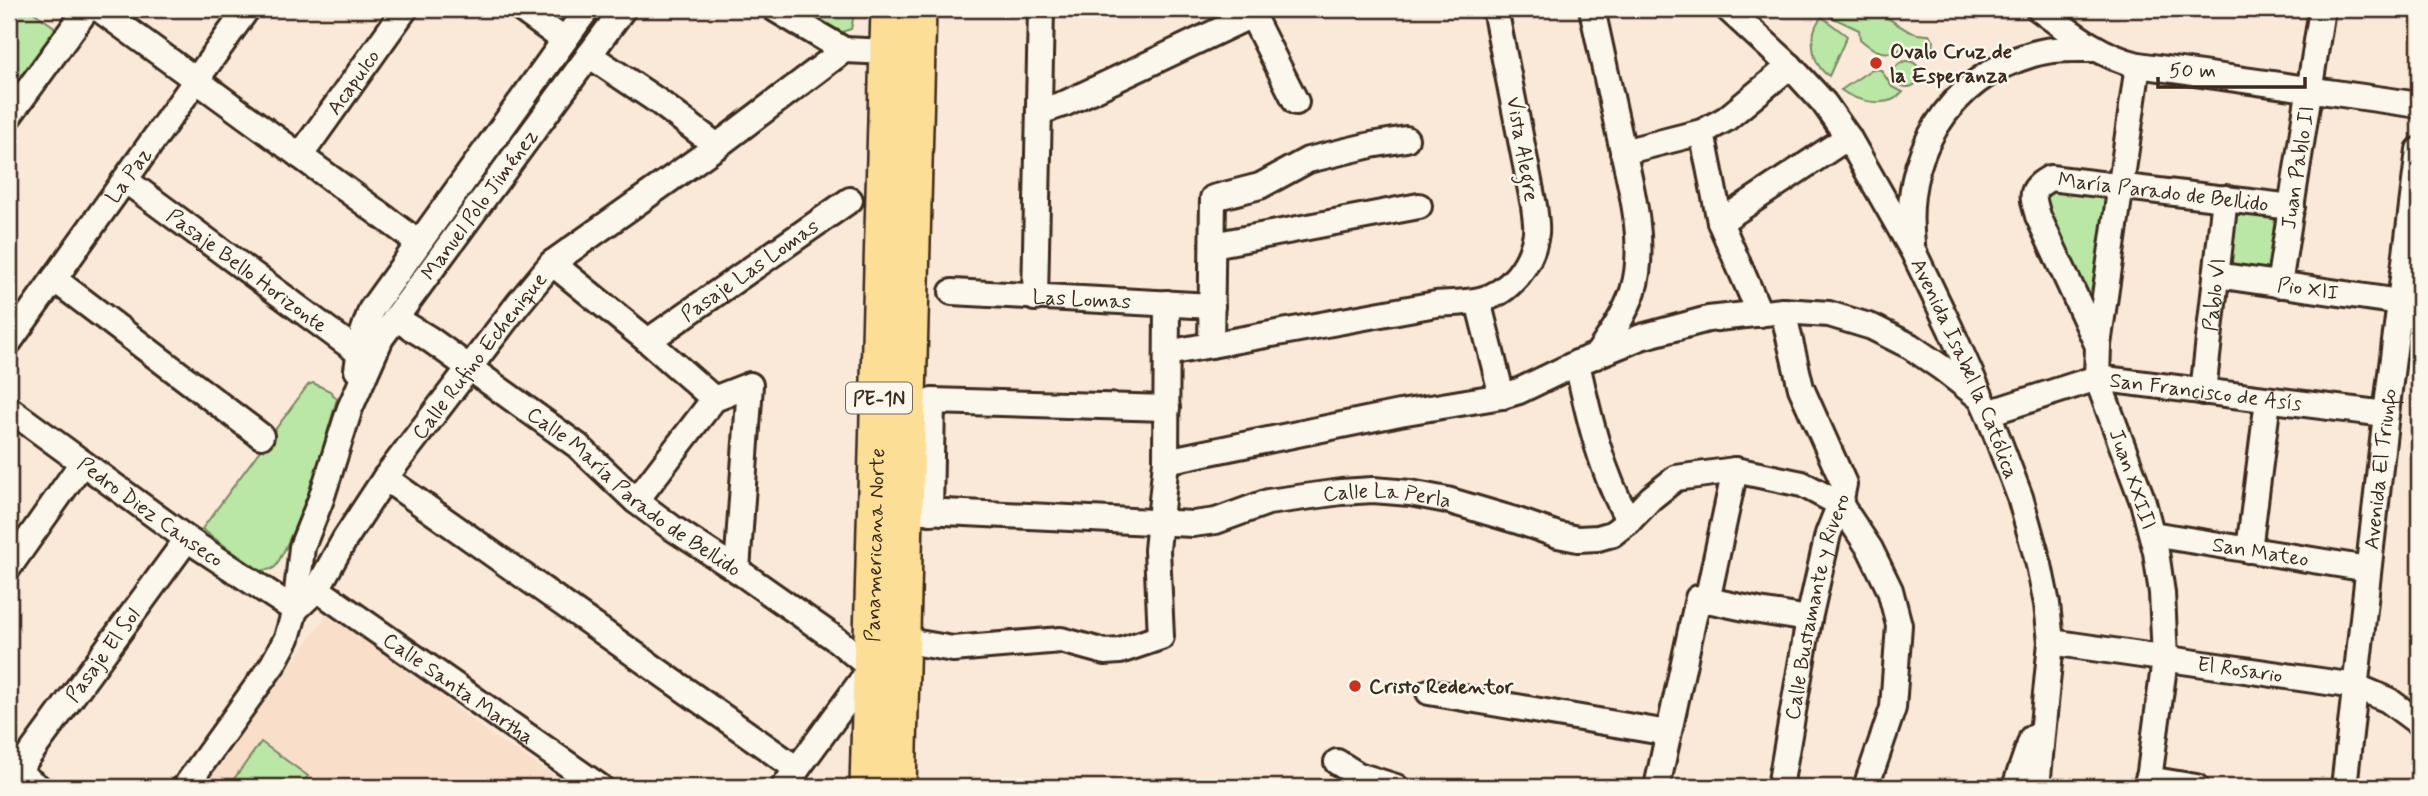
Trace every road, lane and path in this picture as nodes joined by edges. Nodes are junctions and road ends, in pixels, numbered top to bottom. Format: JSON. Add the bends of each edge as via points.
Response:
{"nodes":[{"id":1,"x":87,"y":9,"type":"edge"},
{"id":2,"x":99,"y":9,"type":"edge"},
{"id":3,"x":247,"y":9,"type":"edge"},
{"id":4,"x":405,"y":9,"type":"edge"},
{"id":5,"x":521,"y":9,"type":"edge"},
{"id":6,"x":587,"y":9,"type":"edge"},
{"id":7,"x":623,"y":9,"type":"edge"},
{"id":8,"x":775,"y":9,"type":"edge"},
{"id":9,"x":889,"y":9,"type":"edge"},
{"id":10,"x":918,"y":9,"type":"edge"},
{"id":11,"x":1041,"y":9,"type":"edge"},
{"id":12,"x":1495,"y":9,"type":"edge"},
{"id":13,"x":1592,"y":9,"type":"edge"},
{"id":14,"x":1728,"y":9,"type":"edge"},
{"id":15,"x":2039,"y":9,"type":"edge"},
{"id":16,"x":2322,"y":9,"type":"edge"},
{"id":17,"x":1251,"y":12,"type":"edge"},
{"id":18,"x":564,"y":40,"type":"junction"},
{"id":19,"x":2097,"y":49,"type":"junction"},
{"id":20,"x":844,"y":50,"type":"junction"},
{"id":21,"x":889,"y":52,"type":"junction"},
{"id":22,"x":589,"y":55,"type":"junction"},
{"id":23,"x":2138,"y":65,"type":"junction"},
{"id":24,"x":1790,"y":66,"type":"junction"},
{"id":25,"x":197,"y":79,"type":"junction"},
{"id":26,"x":2311,"y":90,"type":"junction"},
{"id":27,"x":1296,"y":102,"type":"dead end"},
{"id":28,"x":2419,"y":105,"type":"edge"},
{"id":29,"x":1039,"y":112,"type":"junction"},
{"id":30,"x":9,"y":116,"type":"edge"},
{"id":31,"x":1702,"y":132,"type":"junction"},
{"id":32,"x":1849,"y":137,"type":"junction"},
{"id":33,"x":1406,"y":139,"type":"dead end"},
{"id":34,"x":717,"y":146,"type":"junction"},
{"id":35,"x":2419,"y":150,"type":"edge"},
{"id":36,"x":1623,"y":152,"type":"junction"},
{"id":37,"x":300,"y":156,"type":"junction"},
{"id":38,"x":125,"y":180,"type":"junction"},
{"id":39,"x":2036,"y":186,"type":"joint"},
{"id":40,"x":2120,"y":186,"type":"junction"},
{"id":41,"x":2225,"y":198,"type":"junction"},
{"id":42,"x":850,"y":200,"type":"dead end"},
{"id":43,"x":1419,"y":206,"type":"dead end"},
{"id":44,"x":2292,"y":207,"type":"junction"},
{"id":45,"x":1720,"y":222,"type":"junction"},
{"id":46,"x":418,"y":242,"type":"junction"},
{"id":47,"x":1213,"y":245,"type":"junction"},
{"id":48,"x":1913,"y":251,"type":"junction"},
{"id":49,"x":552,"y":263,"type":"junction"},
{"id":50,"x":2216,"y":275,"type":"junction"},
{"id":51,"x":54,"y":279,"type":"junction"},
{"id":52,"x":2279,"y":285,"type":"junction"},
{"id":53,"x":952,"y":292,"type":"dead end"},
{"id":54,"x":1035,"y":298,"type":"junction"},
{"id":55,"x":1478,"y":300,"type":"junction"},
{"id":56,"x":2400,"y":302,"type":"junction"},
{"id":57,"x":1167,"y":303,"type":"junction"},
{"id":58,"x":1212,"y":306,"type":"junction"},
{"id":59,"x":1772,"y":313,"type":"junction"},
{"id":60,"x":395,"y":318,"type":"junction"},
{"id":61,"x":648,"y":341,"type":"junction"},
{"id":62,"x":9,"y":342,"type":"edge"},
{"id":63,"x":1211,"y":345,"type":"junction"},
{"id":64,"x":2098,"y":345,"type":"junction"},
{"id":65,"x":1167,"y":353,"type":"junction"},
{"id":66,"x":365,"y":357,"type":"junction"},
{"id":67,"x":1586,"y":360,"type":"junction"},
{"id":68,"x":469,"y":367,"type":"junction"},
{"id":69,"x":2097,"y":378,"type":"junction"},
{"id":70,"x":2203,"y":392,"type":"junction"},
{"id":71,"x":1502,"y":396,"type":"junction"},
{"id":72,"x":714,"y":399,"type":"junction"},
{"id":73,"x":2268,"y":400,"type":"junction"},
{"id":74,"x":1985,"y":406,"type":"junction"},
{"id":75,"x":1167,"y":408,"type":"junction"},
{"id":76,"x":9,"y":409,"type":"edge"},
{"id":77,"x":2386,"y":414,"type":"junction"},
{"id":78,"x":261,"y":436,"type":"dead end"},
{"id":79,"x":1166,"y":461,"type":"junction"},
{"id":80,"x":82,"y":463,"type":"junction"},
{"id":81,"x":1735,"y":470,"type":"junction"},
{"id":82,"x":385,"y":478,"type":"junction"},
{"id":83,"x":636,"y":501,"type":"junction"},
{"id":84,"x":1840,"y":504,"type":"junction"},
{"id":85,"x":917,"y":511,"type":"junction"},
{"id":86,"x":1629,"y":521,"type":"junction"},
{"id":87,"x":1158,"y":523,"type":"junction"},
{"id":88,"x":2152,"y":534,"type":"junction"},
{"id":89,"x":187,"y":539,"type":"junction"},
{"id":90,"x":2249,"y":550,"type":"junction"},
{"id":91,"x":9,"y":567,"type":"edge"},
{"id":92,"x":2368,"y":569,"type":"junction"},
{"id":93,"x":737,"y":570,"type":"junction"},
{"id":94,"x":317,"y":589,"type":"junction"},
{"id":95,"x":1702,"y":599,"type":"junction"},
{"id":96,"x":295,"y":610,"type":"junction"},
{"id":97,"x":1809,"y":618,"type":"junction"},
{"id":98,"x":901,"y":640,"type":"junction"},
{"id":99,"x":2051,"y":642,"type":"junction"},
{"id":100,"x":2165,"y":659,"type":"junction"},
{"id":101,"x":870,"y":668,"type":"junction"},
{"id":102,"x":2355,"y":686,"type":"junction"},
{"id":103,"x":2048,"y":690,"type":"junction"},
{"id":104,"x":1429,"y":692,"type":"dead end"},
{"id":105,"x":2419,"y":723,"type":"edge"},
{"id":106,"x":1668,"y":733,"type":"junction"},
{"id":107,"x":1337,"y":762,"type":"dead end"},
{"id":108,"x":13,"y":769,"type":"edge"},
{"id":109,"x":791,"y":778,"type":"edge"},
{"id":110,"x":2148,"y":783,"type":"edge"},
{"id":111,"x":38,"y":787,"type":"edge"},
{"id":112,"x":185,"y":787,"type":"edge"},
{"id":113,"x":600,"y":787,"type":"edge"},
{"id":114,"x":868,"y":787,"type":"edge"},
{"id":115,"x":898,"y":787,"type":"edge"},
{"id":116,"x":1396,"y":787,"type":"edge"},
{"id":117,"x":1657,"y":787,"type":"edge"},
{"id":118,"x":1780,"y":787,"type":"edge"},
{"id":119,"x":1866,"y":787,"type":"edge"},
{"id":120,"x":2015,"y":787,"type":"edge"},
{"id":121,"x":2037,"y":787,"type":"edge"},
{"id":122,"x":2196,"y":787,"type":"edge"},
{"id":123,"x":2344,"y":787,"type":"edge"}],
"edges":[{"from":1,"to":30,"type":"street"},
{"from":2,"to":25,"type":"street"},
{"from":3,"to":25,"type":"street","name":"La Paz"},
{"from":4,"to":37,"type":"street","name":"Acapulco"},
{"from":5,"to":18,"type":"street"},
{"from":6,"to":18,"type":"street","name":"Manuel Polo Jiménez"},
{"from":7,"to":22,"type":"street","name":"Manuel Polo Jiménez"},
{"from":8,"to":20,"type":"street"},
{"from":9,"to":21,"type":"highway","name":"Panamericana Norte","number":"PE-1N"},
{"from":10,"to":85,"type":"highway","name":"Panamericana Norte","number":"PE-1N"},
{"from":11,"to":29,"type":"street"},
{"from":12,"to":55,"type":"street","name":"Vista Alegre","via":[[1536,233],[1521,273],[1496,294]]},
{"from":13,"to":36,"type":"street"},
{"from":14,"to":24,"type":"street","name":"Avenida Isabel la Católica"},
{"from":15,"to":19,"type":"street"},
{"from":16,"to":26,"type":"street","name":"Juan Pablo II"},
{"from":17,"to":27,"type":"street"},
{"from":17,"to":29,"type":"street"},
{"from":18,"to":46,"type":"street","name":"Manuel Polo Jiménez"},
{"from":19,"to":23,"type":"street"},
{"from":19,"to":48,"type":"street","via":[[2065,48],[2004,65],[1953,102],[1924,147],[1912,188]]},
{"from":20,"to":21,"type":"street"},
{"from":20,"to":34,"type":"street","name":"Calle Rufino Echenique"},
{"from":21,"to":101,"type":"highway","name":"Panamericana Norte","number":"PE-1N"},
{"from":22,"to":34,"type":"street"},
{"from":22,"to":60,"type":"street","name":"Manuel Polo Jiménez"},
{"from":23,"to":26,"type":"street"},
{"from":23,"to":40,"type":"street"},
{"from":24,"to":31,"type":"street","via":[[1726,119]]},
{"from":24,"to":32,"type":"street","name":"Avenida Isabel la Católica"},
{"from":25,"to":37,"type":"street"},
{"from":25,"to":38,"type":"street","name":"La Paz"},
{"from":26,"to":28,"type":"street"},
{"from":26,"to":44,"type":"street","name":"Juan Pablo II"},
{"from":29,"to":54,"type":"street"},
{"from":31,"to":36,"type":"street"},
{"from":31,"to":45,"type":"street","name":"Calle Bustamante y Rivero"},
{"from":32,"to":45,"type":"street"},
{"from":32,"to":48,"type":"street","name":"Avenida Isabel la Católica"},
{"from":33,"to":47,"type":"street","via":[[1308,160],[1260,186],[1213,198]]},
{"from":34,"to":49,"type":"street","name":"Calle Rufino Echenique"},
{"from":35,"to":56,"type":"street","name":"Avenida El Triunfo"},
{"from":36,"to":67,"type":"street","via":[[1639,260],[1633,292],[1618,323]]},
{"from":37,"to":46,"type":"street"},
{"from":38,"to":51,"type":"street","name":"La Paz"},
{"from":38,"to":66,"type":"street","name":"Pasaje Bello Horizonte"},
{"from":39,"to":40,"type":"street","name":"María Parado de Bellido","via":[[2050,178]]},
{"from":39,"to":64,"type":"street","name":"Juan XXIII","via":[[2033,195],[2038,216]]},
{"from":40,"to":41,"type":"street","name":"María Parado de Bellido"},
{"from":40,"to":64,"type":"street"},
{"from":41,"to":44,"type":"street","name":"María Parado de Bellido"},
{"from":41,"to":50,"type":"street","name":"Pablo VI"},
{"from":42,"to":61,"type":"street","name":"Pasaje Las Lomas"},
{"from":43,"to":47,"type":"street"},
{"from":44,"to":52,"type":"street","name":"Juan Pablo II"},
{"from":45,"to":59,"type":"street","name":"Calle Bustamante y Rivero"},
{"from":46,"to":66,"type":"street","name":"Manuel Polo Jiménez","via":[[371,310]]},
{"from":47,"to":58,"type":"street"},
{"from":48,"to":74,"type":"street","name":"Avenida Isabel la Católica"},
{"from":49,"to":61,"type":"street"},
{"from":49,"to":68,"type":"street","name":"Calle Rufino Echenique"},
{"from":50,"to":52,"type":"street","name":"Pio XII"},
{"from":50,"to":70,"type":"street","name":"Pablo VI"},
{"from":51,"to":62,"type":"street","name":"La Paz"},
{"from":51,"to":78,"type":"street"},
{"from":52,"to":56,"type":"street","name":"Pio XII"},
{"from":53,"to":54,"type":"street","name":"Las Lomas"},
{"from":54,"to":57,"type":"street","name":"Las Lomas"},
{"from":55,"to":63,"type":"street"},
{"from":55,"to":71,"type":"street"},
{"from":56,"to":77,"type":"street","name":"Avenida El Triunfo"},
{"from":57,"to":58,"type":"street","name":"Las Lomas"},
{"from":57,"to":65,"type":"street"},
{"from":58,"to":63,"type":"street"},
{"from":59,"to":67,"type":"street","via":[[1708,319],[1642,337]]},
{"from":59,"to":74,"type":"street","via":[[1829,314],[1872,327],[1942,368]]},
{"from":59,"to":84,"type":"street","name":"Calle Bustamante y Rivero","via":[[1844,484]]},
{"from":60,"to":66,"type":"street","name":"Manuel Polo Jiménez"},
{"from":60,"to":68,"type":"street","name":"Calle María Parado de Bellido"},
{"from":61,"to":72,"type":"street"},
{"from":63,"to":65,"type":"street"},
{"from":64,"to":69,"type":"street","name":"Juan XXIII"},
{"from":65,"to":75,"type":"street"},
{"from":66,"to":96,"type":"street","name":"Manuel Polo Jiménez","via":[[302,547]]},
{"from":67,"to":71,"type":"street"},
{"from":67,"to":86,"type":"street","via":[[1599,453]]},
{"from":68,"to":82,"type":"street","name":"Calle Rufino Echenique"},
{"from":68,"to":83,"type":"street","name":"Calle María Parado de Bellido","via":[[578,446]]},
{"from":69,"to":70,"type":"street","name":"San Francisco de Asís"},
{"from":69,"to":74,"type":"street","name":"San Francisco de Asís"},
{"from":69,"to":88,"type":"street","name":"Juan XXIII"},
{"from":70,"to":73,"type":"street","name":"San Francisco de Asís"},
{"from":71,"to":79,"type":"street","via":[[1400,412]]},
{"from":72,"to":83,"type":"street"},
{"from":72,"to":93,"type":"street","via":[[750,385]]},
{"from":73,"to":77,"type":"street","name":"San Francisco de Asís"},
{"from":73,"to":90,"type":"street"},
{"from":74,"to":99,"type":"street","name":"Avenida Isabel la Católica","via":[[2020,497],[2039,565]]},
{"from":75,"to":79,"type":"street"},
{"from":75,"to":85,"type":"street","via":[[932,401]]},
{"from":76,"to":80,"type":"street","name":"Pedro Diez Canseco"},
{"from":77,"to":92,"type":"street","name":"Avenida El Triunfo"},
{"from":79,"to":87,"type":"street"},
{"from":80,"to":89,"type":"street","name":"Pedro Diez Canseco"},
{"from":80,"to":91,"type":"street"},
{"from":81,"to":84,"type":"street","name":"Calle La Perla","via":[[1802,484]]},
{"from":81,"to":86,"type":"street","name":"Calle La Perla","via":[[1676,478]]},
{"from":81,"to":95,"type":"street"},
{"from":82,"to":94,"type":"street","name":"Calle Rufino Echenique"},
{"from":82,"to":109,"type":"street"},
{"from":83,"to":93,"type":"street","name":"Calle María Parado de Bellido"},
{"from":84,"to":97,"type":"street","name":"Calle Bustamante y Rivero","via":[[1828,534]]},
{"from":84,"to":119,"type":"street","via":[[1870,548],[1890,590],[1899,625],[1894,708]]},
{"from":85,"to":87,"type":"street","name":"Calle La Perla"},
{"from":85,"to":98,"type":"highway","name":"Panamericana Norte","number":"PE-1N"},
{"from":86,"to":87,"type":"street","name":"Calle La Perla","via":[[1612,534],[1578,539],[1447,500],[1373,490],[1268,502],[1216,521]]},
{"from":87,"to":98,"type":"street","via":[[1161,637],[1105,652],[1061,640],[953,649]]},
{"from":88,"to":90,"type":"street","name":"San Mateo"},
{"from":88,"to":100,"type":"street","name":"Juan XXIII","via":[[2162,593]]},
{"from":89,"to":96,"type":"street","name":"Pedro Diez Canseco"},
{"from":89,"to":108,"type":"street","name":"Pasaje El Sol"},
{"from":90,"to":92,"type":"street","name":"San Mateo"},
{"from":92,"to":102,"type":"street","name":"Avenida El Triunfo"},
{"from":93,"to":101,"type":"street","name":"Calle María Parado de Bellido"},
{"from":94,"to":96,"type":"street","name":"Calle Rufino Echenique"},
{"from":94,"to":113,"type":"street","name":"Calle Santa Martha"},
{"from":95,"to":97,"type":"street"},
{"from":95,"to":106,"type":"street"},
{"from":96,"to":112,"type":"street","name":"Calle Rufino Echenique","via":[[273,664]]},
{"from":97,"to":118,"type":"street","name":"Calle Bustamante y Rivero"},
{"from":98,"to":115,"type":"highway","name":"Panamericana Norte","number":"PE-1N"},
{"from":99,"to":100,"type":"street","name":"El Rosario"},
{"from":99,"to":103,"type":"street","name":"Avenida Isabel la Católica"},
{"from":100,"to":102,"type":"street","name":"El Rosario"},
{"from":100,"to":110,"type":"street","name":"Juan XXIII"},
{"from":101,"to":109,"type":"street"},
{"from":101,"to":114,"type":"highway","name":"Panamericana Norte","number":"PE-1N"},
{"from":102,"to":105,"type":"street","name":"El Rosario","via":[[2388,700]]},
{"from":102,"to":123,"type":"street","name":"Avenida El Triunfo"},
{"from":103,"to":120,"type":"street"},
{"from":103,"to":121,"type":"street","name":"Avenida Isabel la Católica"},
{"from":104,"to":106,"type":"street"},
{"from":106,"to":117,"type":"street"},
{"from":107,"to":116,"type":"street","via":[[1358,775]]},
{"from":108,"to":111,"type":"street"},
{"from":110,"to":122,"type":"street"}]}
